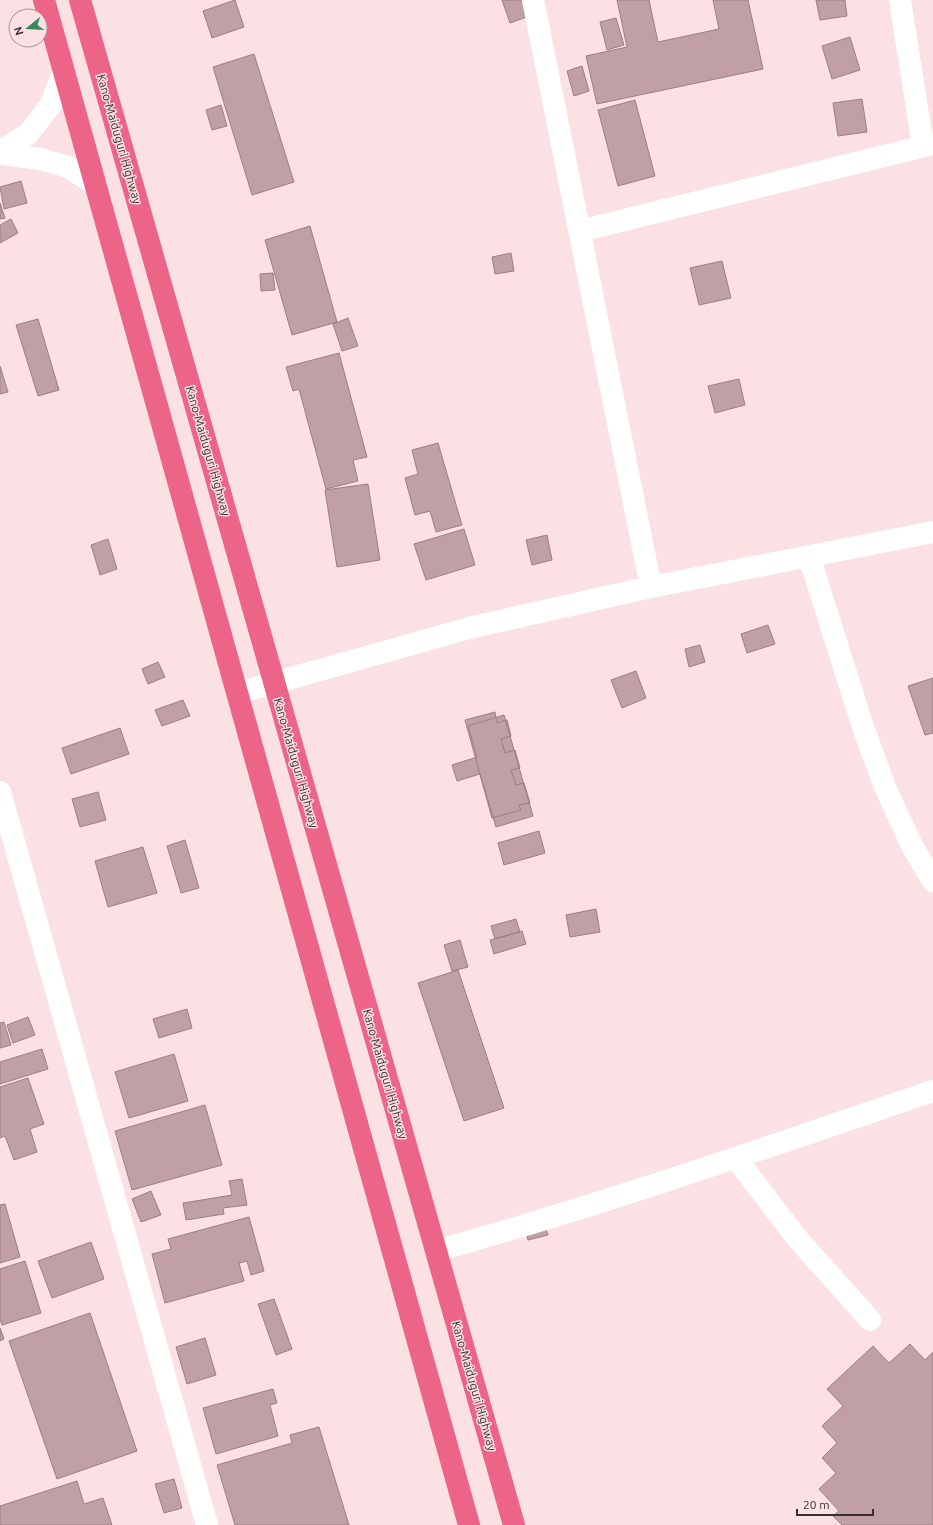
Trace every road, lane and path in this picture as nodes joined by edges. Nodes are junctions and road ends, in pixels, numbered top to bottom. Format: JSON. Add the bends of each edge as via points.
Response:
{"nodes":[{"id":1,"x":44,"y":0,"type":"edge"},
{"id":2,"x":80,"y":0,"type":"edge"},
{"id":3,"x":533,"y":0,"type":"edge"},
{"id":4,"x":900,"y":0,"type":"edge"},
{"id":5,"x":64,"y":70,"type":"junction"},
{"id":6,"x":928,"y":145,"type":"edge"},
{"id":7,"x":0,"y":153,"type":"edge"},
{"id":8,"x":96,"y":185,"type":"junction"},
{"id":9,"x":580,"y":231,"type":"junction"},
{"id":10,"x":933,"y":532,"type":"edge"},
{"id":11,"x":809,"y":556,"type":"junction"},
{"id":12,"x":651,"y":587,"type":"junction"},
{"id":13,"x":274,"y":684,"type":"junction"},
{"id":14,"x":238,"y":693,"type":"junction"},
{"id":15,"x":0,"y":792,"type":"edge"},
{"id":16,"x":7,"y":847,"type":"edge"},
{"id":17,"x":933,"y":881,"type":"edge"},
{"id":18,"x":933,"y":1091,"type":"edge"},
{"id":19,"x":736,"y":1158,"type":"junction"},
{"id":20,"x":436,"y":1251,"type":"junction"},
{"id":21,"x":870,"y":1320,"type":"dead end"},
{"id":22,"x":204,"y":1524,"type":"edge"},
{"id":23,"x":469,"y":1525,"type":"edge"},
{"id":24,"x":514,"y":1525,"type":"edge"}],
"edges":[{"from":1,"to":5,"type":"highway"},
{"from":2,"to":13,"type":"highway","name":"Kano-Maiduguri Highway"},
{"from":3,"to":9,"type":"street"},
{"from":4,"to":6,"type":"street"},
{"from":5,"to":7,"type":"street","via":[[50,106],[28,134]]},
{"from":5,"to":8,"type":"highway"},
{"from":6,"to":9,"type":"street"},
{"from":7,"to":8,"type":"street","via":[[41,158],[68,167]]},
{"from":8,"to":14,"type":"highway"},
{"from":9,"to":12,"type":"street"},
{"from":10,"to":11,"type":"street"},
{"from":11,"to":12,"type":"street"},
{"from":11,"to":17,"type":"street","via":[[863,727],[885,787],[912,846]]},
{"from":12,"to":13,"type":"street","via":[[473,627]]},
{"from":13,"to":14,"type":"street"},
{"from":13,"to":20,"type":"highway","name":"Kano-Maiduguri Highway"},
{"from":14,"to":23,"type":"highway"},
{"from":15,"to":16,"type":"street"},
{"from":16,"to":22,"type":"street"},
{"from":18,"to":19,"type":"street"},
{"from":19,"to":20,"type":"street","via":[[532,1224]]},
{"from":19,"to":21,"type":"street","via":[[796,1237]]},
{"from":20,"to":24,"type":"highway","name":"Kano-Maiduguri Highway"}]}
